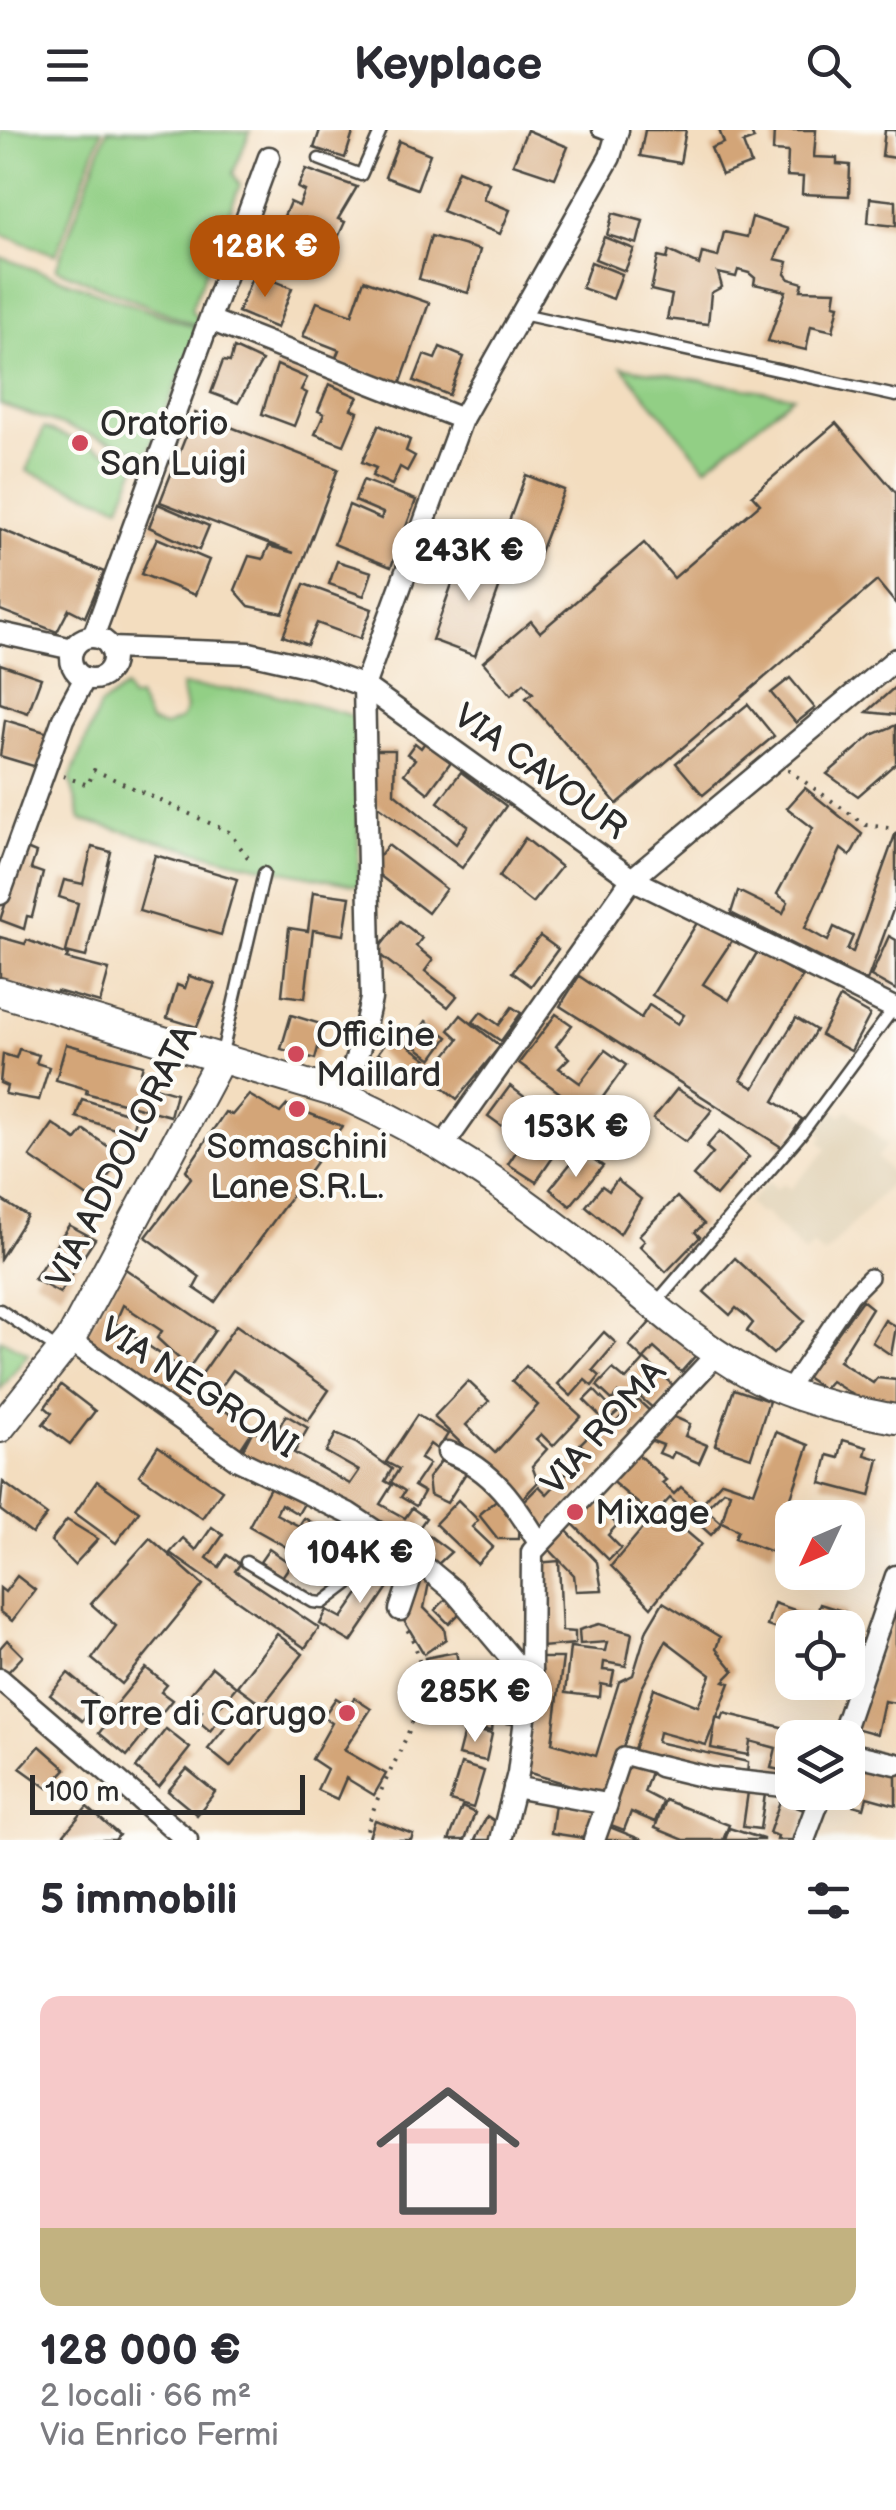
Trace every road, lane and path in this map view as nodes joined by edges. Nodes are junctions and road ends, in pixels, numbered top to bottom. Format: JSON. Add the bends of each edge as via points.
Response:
{"nodes":[{"id":1,"x":380,"y":130,"type":"edge"},
{"id":2,"x":611,"y":132,"type":"edge"},
{"id":3,"x":269,"y":156,"type":"dead end"},
{"id":4,"x":319,"y":159,"type":"dead end"},
{"id":5,"x":522,"y":314,"type":"junction"},
{"id":6,"x":210,"y":320,"type":"junction"},
{"id":7,"x":896,"y":396,"type":"edge"},
{"id":8,"x":462,"y":419,"type":"junction"},
{"id":9,"x":0,"y":634,"type":"edge"},
{"id":10,"x":106,"y":645,"type":"junction"},
{"id":11,"x":896,"y":659,"type":"edge"},
{"id":12,"x":75,"y":665,"type":"junction"},
{"id":13,"x":364,"y":686,"type":"junction"},
{"id":14,"x":775,"y":760,"type":"junction"},
{"id":15,"x":45,"y":769,"type":"junction"},
{"id":16,"x":896,"y":828,"type":"edge"},
{"id":17,"x":264,"y":872,"type":"joint"},
{"id":18,"x":632,"y":879,"type":"junction"},
{"id":19,"x":0,"y":894,"type":"edge"},
{"id":20,"x":0,"y":992,"type":"edge"},
{"id":21,"x":895,"y":1008,"type":"edge"},
{"id":22,"x":221,"y":1058,"type":"junction"},
{"id":23,"x":343,"y":1095,"type":"junction"},
{"id":24,"x":443,"y":1146,"type":"junction"},
{"id":25,"x":870,"y":1277,"type":"dead end"},
{"id":26,"x":654,"y":1304,"type":"junction"},
{"id":27,"x":0,"y":1310,"type":"edge"},
{"id":28,"x":65,"y":1346,"type":"junction"},
{"id":29,"x":716,"y":1355,"type":"junction"},
{"id":30,"x":787,"y":1391,"type":"junction"},
{"id":31,"x":896,"y":1419,"type":"edge"},
{"id":32,"x":0,"y":1428,"type":"edge"},
{"id":33,"x":448,"y":1452,"type":"dead end"},
{"id":34,"x":540,"y":1543,"type":"junction"},
{"id":35,"x":403,"y":1549,"type":"junction"},
{"id":36,"x":246,"y":1562,"type":"dead end"},
{"id":37,"x":896,"y":1576,"type":"edge"},
{"id":38,"x":400,"y":1610,"type":"joint"},
{"id":39,"x":531,"y":1672,"type":"junction"},
{"id":40,"x":0,"y":1678,"type":"edge"},
{"id":41,"x":846,"y":1720,"type":"edge"},
{"id":42,"x":865,"y":1758,"type":"edge"},
{"id":43,"x":896,"y":1764,"type":"edge"},
{"id":44,"x":660,"y":1766,"type":"joint"},
{"id":45,"x":775,"y":1785,"type":"edge"},
{"id":46,"x":514,"y":1787,"type":"junction"},
{"id":47,"x":607,"y":1804,"type":"junction"},
{"id":48,"x":815,"y":1810,"type":"edge"},
{"id":49,"x":187,"y":1840,"type":"edge"},
{"id":50,"x":365,"y":1840,"type":"edge"},
{"id":51,"x":501,"y":1840,"type":"edge"},
{"id":52,"x":594,"y":1840,"type":"edge"},
{"id":53,"x":804,"y":1840,"type":"edge"}],
"edges":[{"from":1,"to":4,"type":"lane","via":[[361,175]]},
{"from":2,"to":5,"type":"street"},
{"from":3,"to":6,"type":"street"},
{"from":5,"to":7,"type":"lane"},
{"from":5,"to":8,"type":"street"},
{"from":6,"to":8,"type":"street"},
{"from":6,"to":10,"type":"street"},
{"from":8,"to":13,"type":"street"},
{"from":9,"to":12,"type":"street"},
{"from":10,"to":12,"type":"street","via":[[80,640]]},
{"from":10,"to":12,"type":"street","via":[[101,676]]},
{"from":10,"to":13,"type":"street","name":"VIA CAVOUR","via":[[250,653]]},
{"from":11,"to":14,"type":"street"},
{"from":12,"to":15,"type":"street"},
{"from":13,"to":18,"type":"street","name":"VIA CAVOUR"},
{"from":13,"to":23,"type":"street","via":[[370,1000]]},
{"from":14,"to":16,"type":"path","via":[[866,824]]},
{"from":14,"to":18,"type":"street"},
{"from":15,"to":17,"type":"path","via":[[88,785],[94,770],[150,792],[229,832]]},
{"from":15,"to":19,"type":"street"},
{"from":17,"to":22,"type":"lane","name":"VIA ADDOLORATA"},
{"from":18,"to":21,"type":"street","name":"VIA CAVOUR"},
{"from":18,"to":24,"type":"street"},
{"from":20,"to":22,"type":"street"},
{"from":21,"to":26,"type":"lane","via":[[801,1134]]},
{"from":22,"to":23,"type":"street"},
{"from":22,"to":28,"type":"street","name":"VIA ADDOLORATA"},
{"from":23,"to":24,"type":"street"},
{"from":24,"to":26,"type":"street"},
{"from":25,"to":30,"type":"street"},
{"from":26,"to":29,"type":"street"},
{"from":27,"to":28,"type":"lane","name":"VIA ADDOLORATA"},
{"from":28,"to":32,"type":"street","name":"VIA ADDOLORATA"},
{"from":28,"to":35,"type":"street","name":"VIA NEGRONI","via":[[238,1460]]},
{"from":29,"to":30,"type":"street"},
{"from":29,"to":34,"type":"street","name":"VIA ROMA"},
{"from":30,"to":31,"type":"street"},
{"from":33,"to":34,"type":"street","via":[[494,1480]]},
{"from":34,"to":39,"type":"street","via":[[530,1558]]},
{"from":35,"to":36,"type":"lane","via":[[323,1603]]},
{"from":35,"to":38,"type":"street","via":[[410,1580]]},
{"from":35,"to":39,"type":"street","name":"VIA NEGRONI","via":[[454,1591],[515,1663]]},
{"from":37,"to":41,"type":"street"},
{"from":38,"to":50,"type":"path","via":[[420,1653],[422,1699]]},
{"from":39,"to":46,"type":"street"},
{"from":40,"to":49,"type":"street"},
{"from":42,"to":43,"type":"street"},
{"from":44,"to":45,"type":"street"},
{"from":44,"to":47,"type":"street","via":[[623,1756]]},
{"from":46,"to":47,"type":"street"},
{"from":46,"to":51,"type":"street"},
{"from":47,"to":52,"type":"street"},
{"from":48,"to":53,"type":"street"}]}
